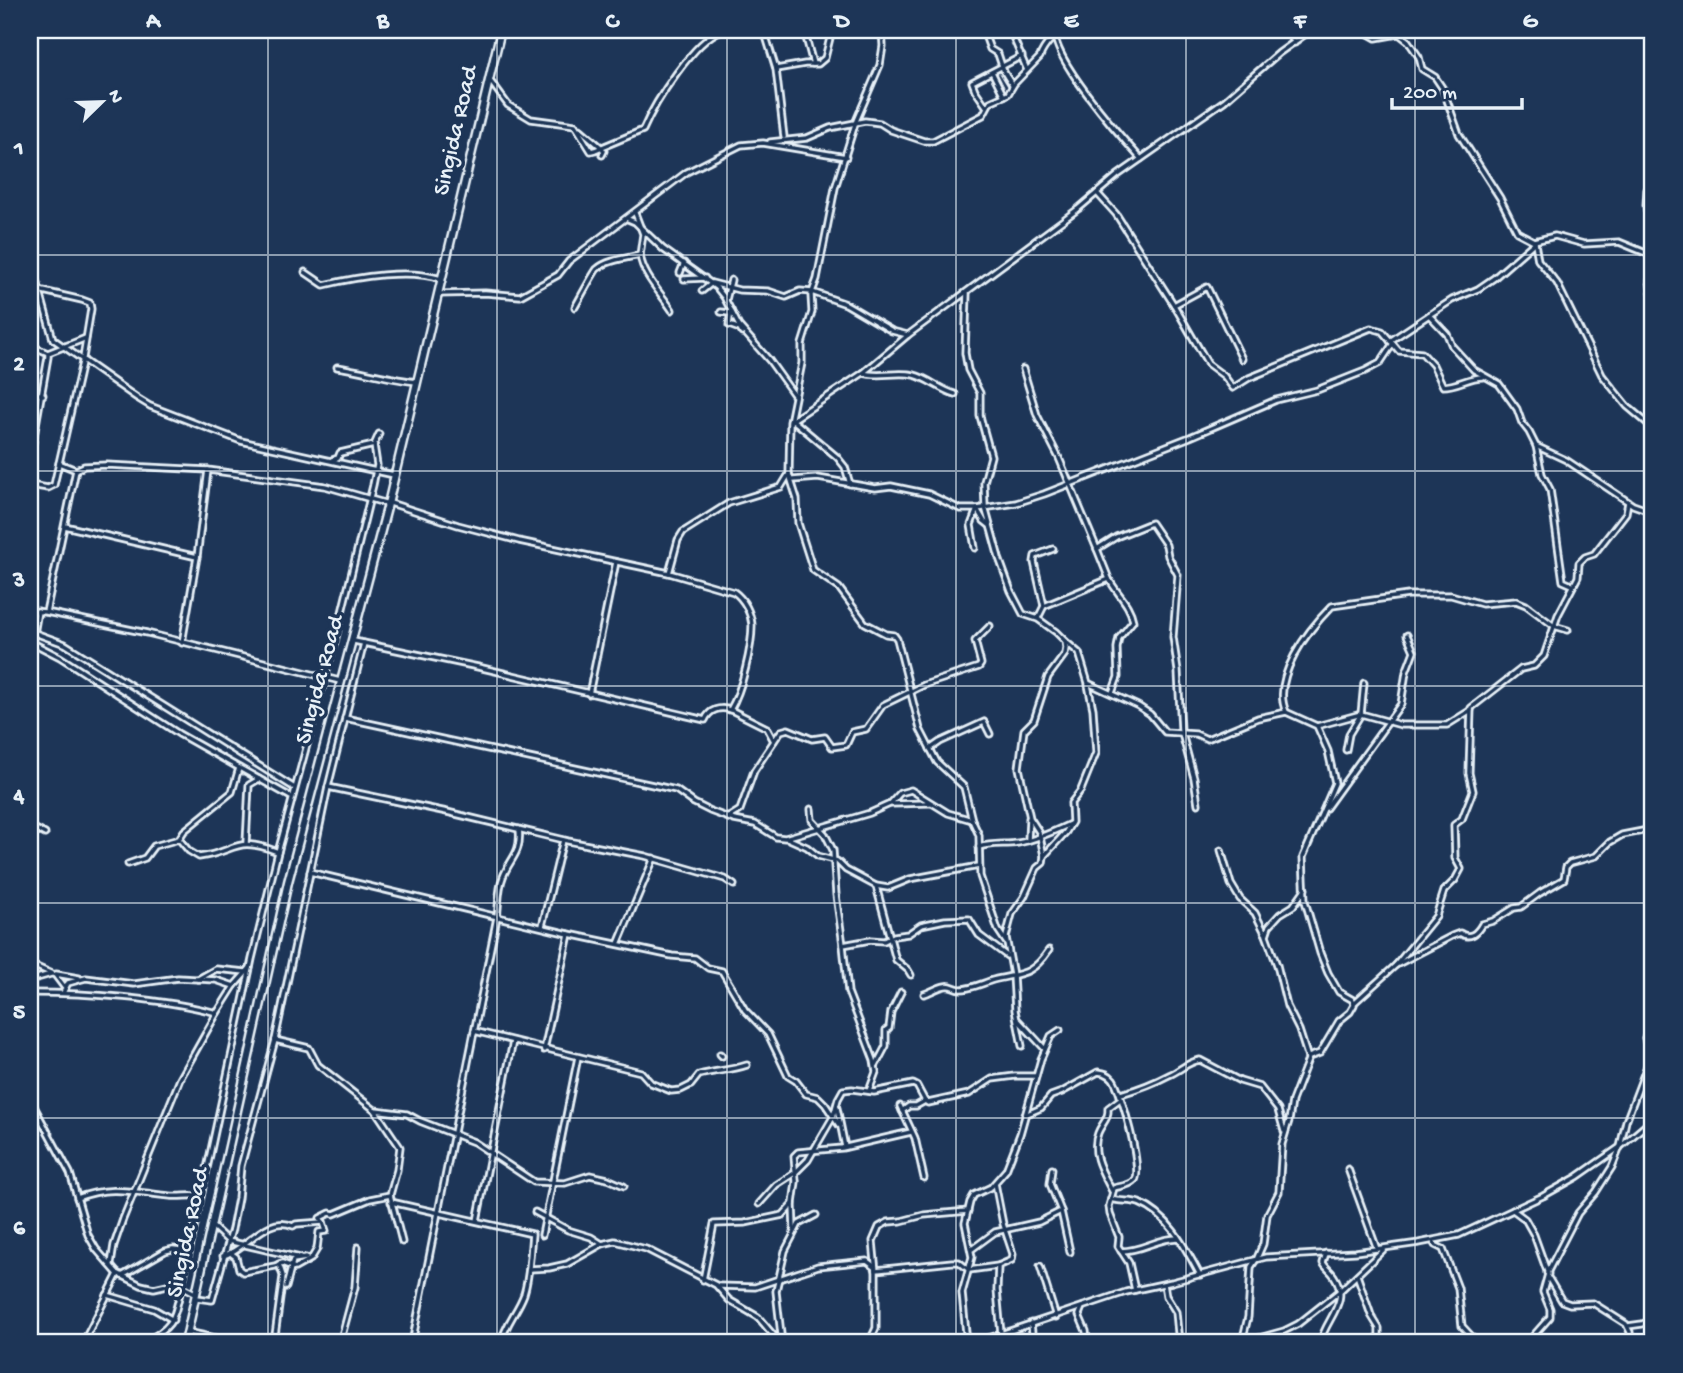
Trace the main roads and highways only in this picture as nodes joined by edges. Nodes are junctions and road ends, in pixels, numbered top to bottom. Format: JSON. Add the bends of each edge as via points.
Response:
{"nodes":[{"id":1,"x":501,"y":30,"type":"edge"},
{"id":2,"x":185,"y":1343,"type":"edge"}],
"edges":[{"from":1,"to":2,"type":"highway","name":"Singida Road","via":[[388,503],[288,882]]}]}
